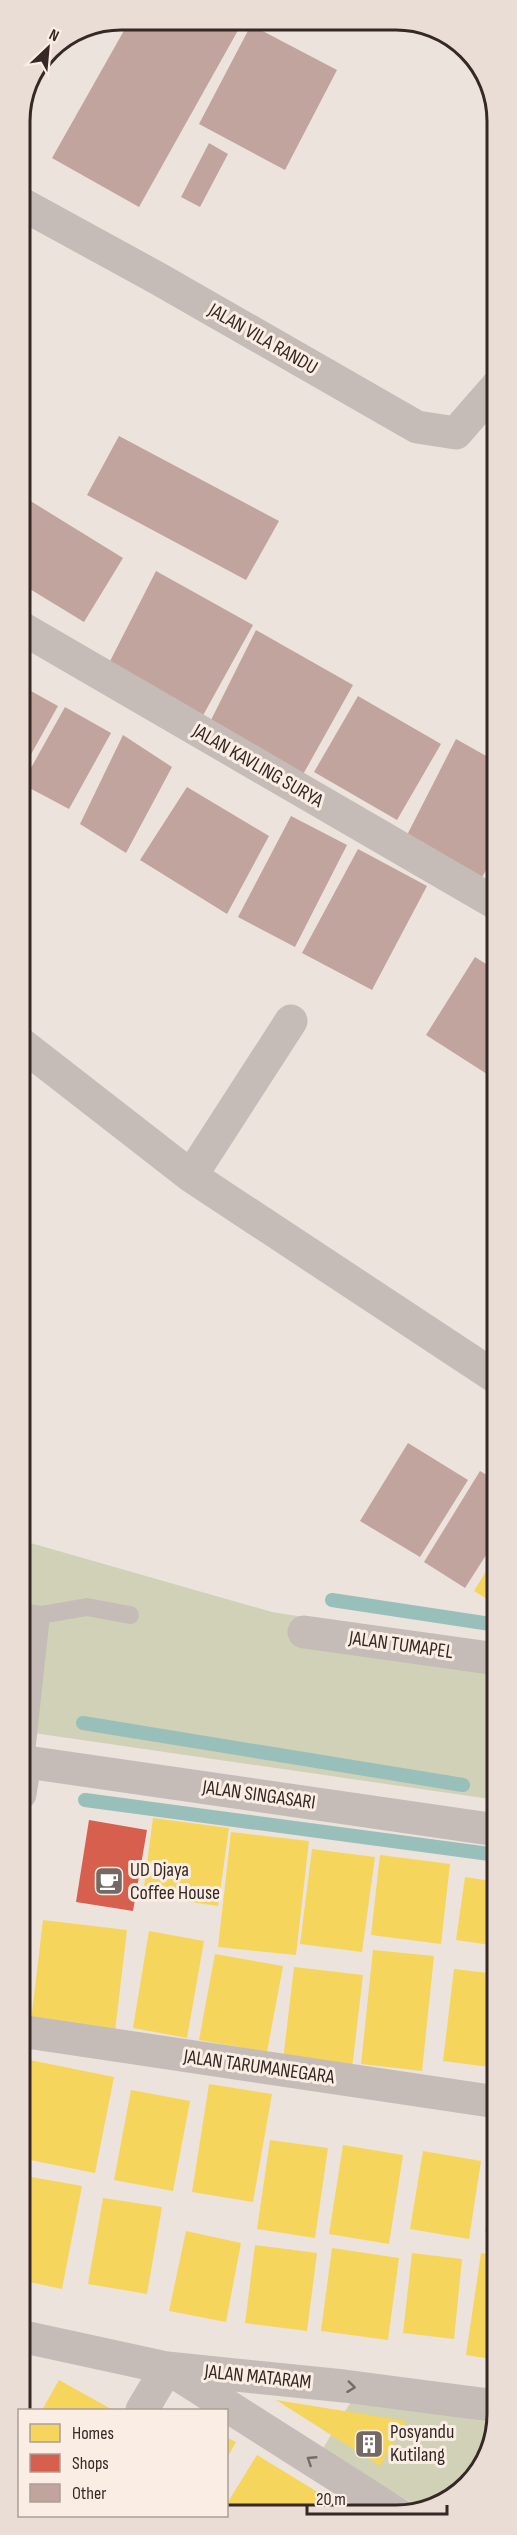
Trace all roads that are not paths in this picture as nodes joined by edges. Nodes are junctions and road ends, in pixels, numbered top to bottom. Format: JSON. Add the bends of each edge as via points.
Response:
{"nodes":[{"id":1,"x":30,"y":208,"type":"edge"},
{"id":2,"x":487,"y":397,"type":"edge"},
{"id":3,"x":30,"y":633,"type":"edge"},
{"id":4,"x":487,"y":898,"type":"edge"},
{"id":5,"x":291,"y":1021,"type":"dead end"},
{"id":6,"x":30,"y":1051,"type":"edge"},
{"id":7,"x":191,"y":1176,"type":"junction"},
{"id":8,"x":487,"y":1371,"type":"edge"},
{"id":9,"x":30,"y":1613,"type":"edge"},
{"id":10,"x":41,"y":1615,"type":"junction"},
{"id":11,"x":130,"y":1615,"type":"dead end"},
{"id":12,"x":304,"y":1632,"type":"dead end"},
{"id":13,"x":487,"y":1658,"type":"edge"},
{"id":14,"x":30,"y":1704,"type":"edge"},
{"id":15,"x":30,"y":1762,"type":"edge"},
{"id":16,"x":487,"y":1829,"type":"edge"},
{"id":17,"x":30,"y":2032,"type":"edge"},
{"id":18,"x":487,"y":2101,"type":"edge"},
{"id":19,"x":30,"y":2338,"type":"edge"},
{"id":20,"x":167,"y":2368,"type":"junction"},
{"id":21,"x":487,"y":2405,"type":"edge"},
{"id":22,"x":142,"y":2409,"type":"edge"},
{"id":23,"x":223,"y":2409,"type":"edge"},
{"id":24,"x":228,"y":2412,"type":"edge"},
{"id":25,"x":353,"y":2503,"type":"edge"}],
"edges":[{"from":1,"to":2,"type":"street","name":"JALAN VILA RANDU","via":[[417,427],[456,433]]},
{"from":3,"to":4,"type":"street","name":"JALAN KAVLING SURYA"},
{"from":5,"to":7,"type":"street"},
{"from":6,"to":7,"type":"street"},
{"from":7,"to":8,"type":"street"},
{"from":9,"to":10,"type":"lane"},
{"from":10,"to":11,"type":"lane","via":[[87,1606]]},
{"from":10,"to":14,"type":"lane"},
{"from":12,"to":13,"type":"street","name":"JALAN TUMAPEL"},
{"from":15,"to":16,"type":"street","name":"JALAN SINGASARI"},
{"from":17,"to":18,"type":"street","name":"JALAN TARUMANEGARA"},
{"from":19,"to":20,"type":"street","name":"JALAN MATARAM"},
{"from":20,"to":21,"type":"street","name":"JALAN MATARAM","one_way":true},
{"from":20,"to":22,"type":"street"},
{"from":23,"to":20,"type":"street","one_way":true},
{"from":25,"to":24,"type":"street","one_way":true}]}
